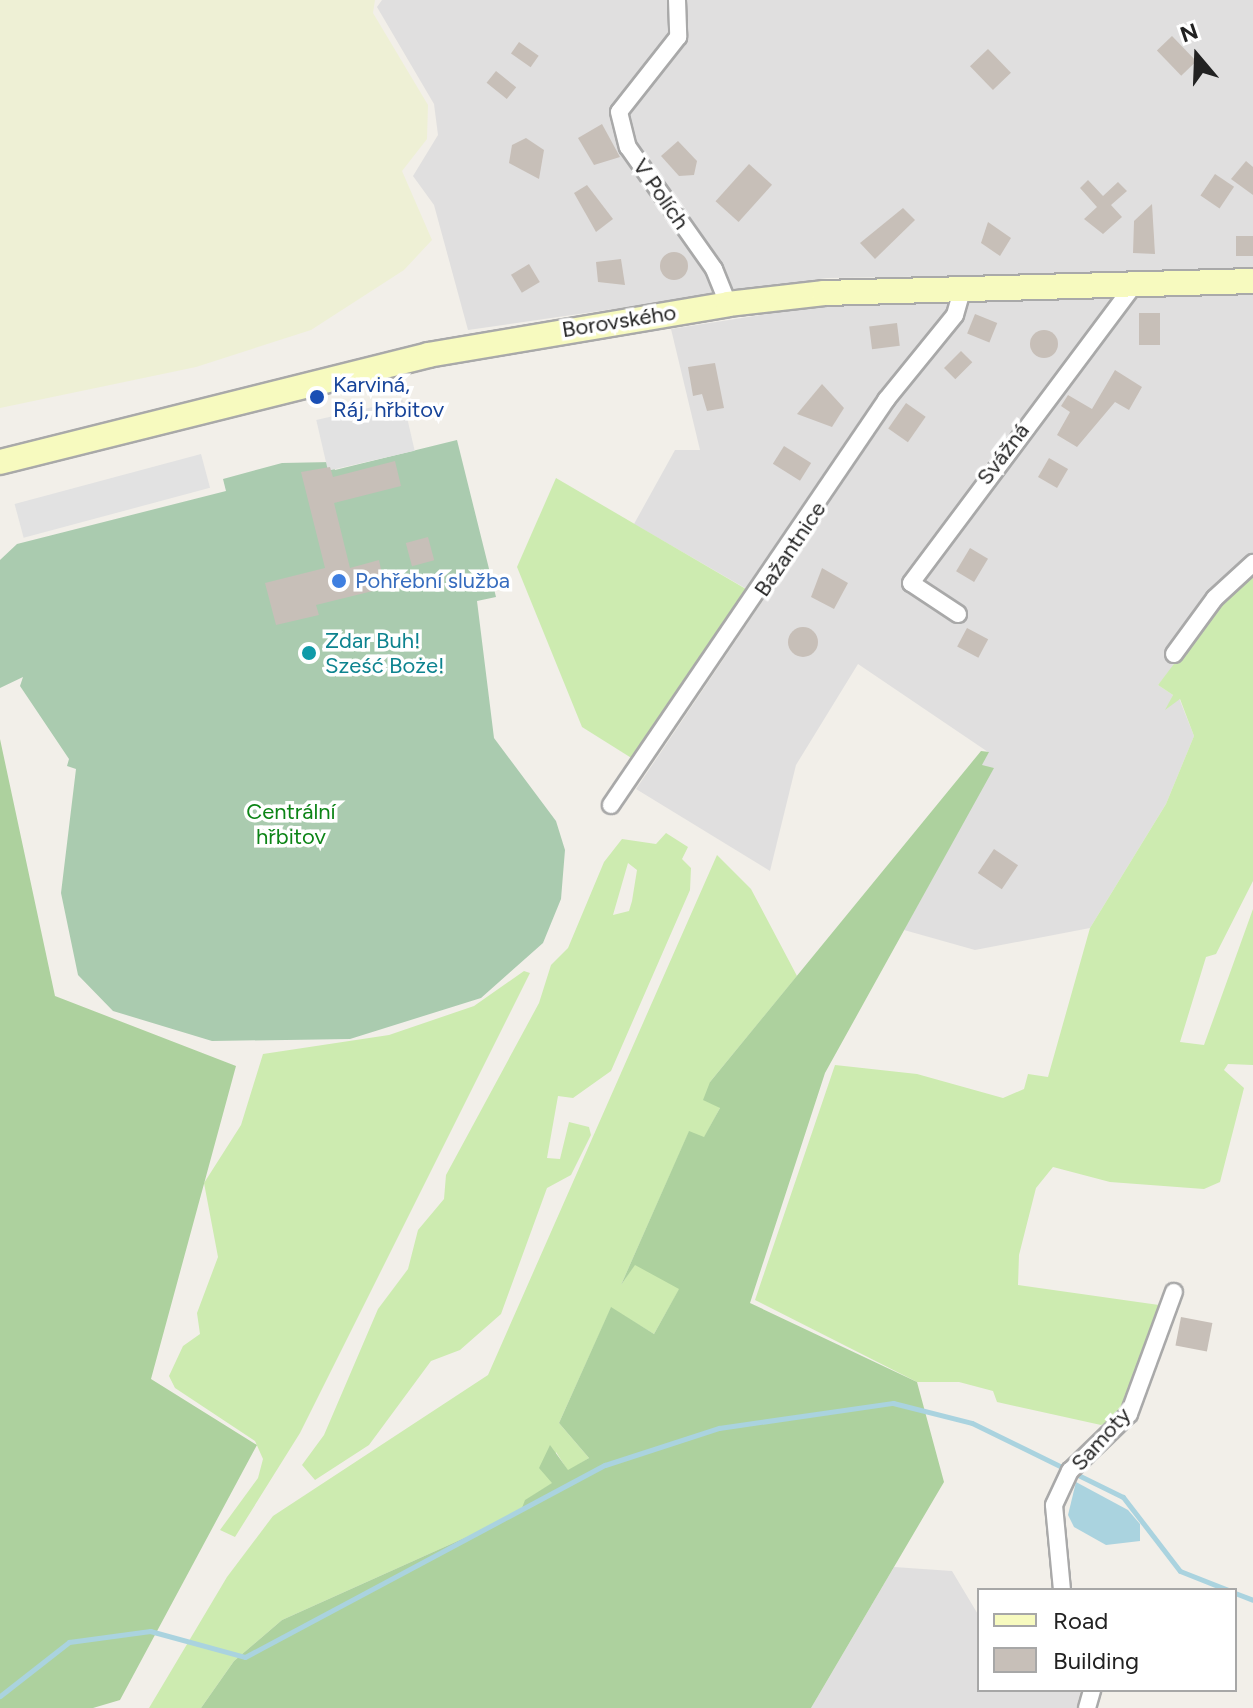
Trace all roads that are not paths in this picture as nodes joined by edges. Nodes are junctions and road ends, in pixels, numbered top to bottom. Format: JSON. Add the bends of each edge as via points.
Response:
{"nodes":[{"id":1,"x":677,"y":0,"type":"edge"},
{"id":2,"x":1253,"y":281,"type":"edge"},
{"id":3,"x":1135,"y":284,"type":"junction"},
{"id":4,"x":962,"y":290,"type":"junction"},
{"id":5,"x":728,"y":304,"type":"junction"},
{"id":6,"x":0,"y":462,"type":"edge"},
{"id":7,"x":1253,"y":563,"type":"edge"},
{"id":8,"x":958,"y":614,"type":"dead end"},
{"id":9,"x":1174,"y":654,"type":"dead end"},
{"id":10,"x":611,"y":805,"type":"dead end"},
{"id":11,"x":1174,"y":1292,"type":"dead end"},
{"id":12,"x":1062,"y":1588,"type":"edge"}],
"edges":[{"from":1,"to":5,"type":"street","name":"V Polích","via":[[678,37],[619,112],[628,147],[714,269]]},
{"from":2,"to":3,"type":"main road","name":"Borovského"},
{"from":3,"to":4,"type":"main road","name":"Borovského"},
{"from":3,"to":8,"type":"street","name":"Svážná","via":[[911,583]]},
{"from":4,"to":5,"type":"main road","name":"Borovského"},
{"from":4,"to":10,"type":"street","name":"Bažantnice","via":[[955,315],[886,400]]},
{"from":5,"to":6,"type":"main road","name":"Borovského","via":[[428,355]]},
{"from":7,"to":9,"type":"street","via":[[1215,598]]},
{"from":11,"to":12,"type":"street","name":"Samoty","via":[[1129,1414],[1070,1471],[1054,1505]]}]}
